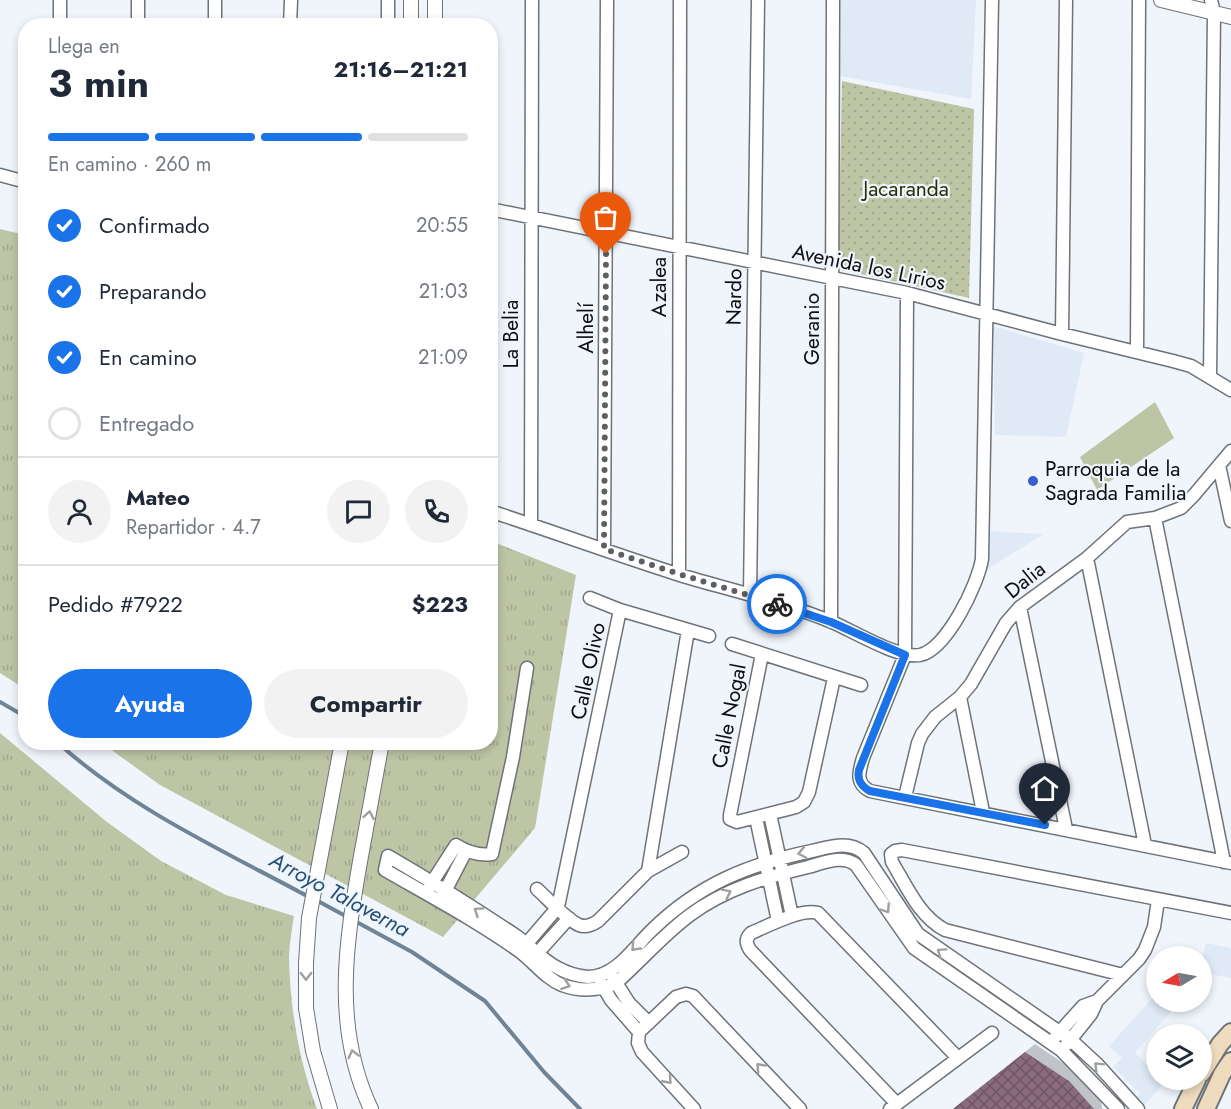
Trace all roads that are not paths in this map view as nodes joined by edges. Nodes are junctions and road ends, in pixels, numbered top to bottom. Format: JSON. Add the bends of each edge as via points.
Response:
{"nodes":[{"id":1,"x":60,"y":0,"type":"edge"},
{"id":2,"x":138,"y":0,"type":"edge"},
{"id":3,"x":215,"y":0,"type":"edge"},
{"id":4,"x":291,"y":0,"type":"edge"},
{"id":5,"x":388,"y":0,"type":"edge"},
{"id":6,"x":411,"y":0,"type":"edge"},
{"id":7,"x":435,"y":0,"type":"edge"},
{"id":8,"x":532,"y":0,"type":"edge"},
{"id":9,"x":607,"y":0,"type":"edge"},
{"id":10,"x":680,"y":0,"type":"edge"},
{"id":11,"x":758,"y":0,"type":"edge"},
{"id":12,"x":833,"y":0,"type":"edge"},
{"id":13,"x":992,"y":0,"type":"edge"},
{"id":14,"x":1066,"y":0,"type":"edge"},
{"id":15,"x":1138,"y":0,"type":"edge"},
{"id":16,"x":1161,"y":0,"type":"edge"},
{"id":17,"x":1212,"y":6,"type":"edge"},
{"id":18,"x":1231,"y":17,"type":"edge"},
{"id":19,"x":60,"y":18,"type":"edge"},
{"id":20,"x":138,"y":18,"type":"edge"},
{"id":21,"x":215,"y":18,"type":"edge"},
{"id":22,"x":290,"y":18,"type":"edge"},
{"id":23,"x":388,"y":18,"type":"edge"},
{"id":24,"x":411,"y":18,"type":"edge"},
{"id":25,"x":435,"y":18,"type":"edge"},
{"id":26,"x":0,"y":175,"type":"edge"},
{"id":27,"x":18,"y":180,"type":"edge"},
{"id":28,"x":498,"y":211,"type":"edge"},
{"id":29,"x":530,"y":217,"type":"junction"},
{"id":30,"x":606,"y":231,"type":"junction"},
{"id":31,"x":679,"y":245,"type":"junction"},
{"id":32,"x":754,"y":263,"type":"junction"},
{"id":33,"x":831,"y":277,"type":"junction"},
{"id":34,"x":907,"y":293,"type":"junction"},
{"id":35,"x":987,"y":313,"type":"junction"},
{"id":36,"x":1062,"y":334,"type":"junction"},
{"id":37,"x":1137,"y":351,"type":"junction"},
{"id":38,"x":1210,"y":377,"type":"junction"},
{"id":39,"x":1231,"y":390,"type":"edge"},
{"id":40,"x":1231,"y":451,"type":"edge"},
{"id":41,"x":1219,"y":465,"type":"junction"},
{"id":42,"x":498,"y":514,"type":"edge"},
{"id":43,"x":1155,"y":518,"type":"junction"},
{"id":44,"x":1231,"y":521,"type":"edge"},
{"id":45,"x":531,"y":525,"type":"junction"},
{"id":46,"x":604,"y":549,"type":"junction"},
{"id":47,"x":1087,"y":558,"type":"junction"},
{"id":48,"x":679,"y":574,"type":"junction"},
{"id":49,"x":750,"y":595,"type":"junction"},
{"id":50,"x":590,"y":598,"type":"dead end"},
{"id":51,"x":1020,"y":607,"type":"junction"},
{"id":52,"x":620,"y":610,"type":"junction"},
{"id":53,"x":831,"y":622,"type":"junction"},
{"id":54,"x":688,"y":630,"type":"junction"},
{"id":55,"x":709,"y":636,"type":"dead end"},
{"id":56,"x":732,"y":644,"type":"dead end"},
{"id":57,"x":762,"y":654,"type":"junction"},
{"id":58,"x":905,"y":655,"type":"junction"},
{"id":59,"x":527,"y":668,"type":"dead end"},
{"id":60,"x":834,"y":678,"type":"junction"},
{"id":61,"x":861,"y":686,"type":"dead end"},
{"id":62,"x":960,"y":697,"type":"junction"},
{"id":63,"x":341,"y":750,"type":"edge"},
{"id":64,"x":381,"y":750,"type":"edge"},
{"id":65,"x":905,"y":797,"type":"junction"},
{"id":66,"x":983,"y":812,"type":"junction"},
{"id":67,"x":770,"y":814,"type":"junction"},
{"id":68,"x":756,"y":818,"type":"junction"},
{"id":69,"x":1066,"y":829,"type":"junction"},
{"id":70,"x":1145,"y":845,"type":"junction"},
{"id":71,"x":466,"y":851,"type":"junction"},
{"id":72,"x":682,"y":852,"type":"dead end"},
{"id":73,"x":780,"y":858,"type":"junction"},
{"id":74,"x":765,"y":862,"type":"junction"},
{"id":75,"x":1228,"y":862,"type":"edge"},
{"id":76,"x":648,"y":871,"type":"junction"},
{"id":77,"x":783,"y":873,"type":"junction"},
{"id":78,"x":769,"y":878,"type":"junction"},
{"id":79,"x":432,"y":881,"type":"junction"},
{"id":80,"x":446,"y":889,"type":"junction"},
{"id":81,"x":537,"y":889,"type":"dead end"},
{"id":82,"x":426,"y":894,"type":"junction"},
{"id":83,"x":1158,"y":900,"type":"junction"},
{"id":84,"x":440,"y":902,"type":"junction"},
{"id":85,"x":558,"y":907,"type":"junction"},
{"id":86,"x":1231,"y":913,"type":"edge"},
{"id":87,"x":792,"y":916,"type":"junction"},
{"id":88,"x":569,"y":918,"type":"junction"},
{"id":89,"x":778,"y":921,"type":"junction"},
{"id":90,"x":523,"y":947,"type":"junction"},
{"id":91,"x":534,"y":957,"type":"junction"},
{"id":92,"x":610,"y":971,"type":"junction"},
{"id":93,"x":1123,"y":975,"type":"junction"},
{"id":94,"x":598,"y":976,"type":"junction"},
{"id":95,"x":616,"y":983,"type":"junction"},
{"id":96,"x":604,"y":988,"type":"junction"},
{"id":97,"x":1097,"y":1000,"type":"junction"},
{"id":98,"x":649,"y":1023,"type":"junction"},
{"id":99,"x":1060,"y":1031,"type":"junction"},
{"id":100,"x":639,"y":1032,"type":"junction"},
{"id":101,"x":1231,"y":1032,"type":"edge"},
{"id":102,"x":992,"y":1033,"type":"dead end"},
{"id":103,"x":1071,"y":1040,"type":"junction"},
{"id":104,"x":1050,"y":1042,"type":"junction"},
{"id":105,"x":1062,"y":1050,"type":"junction"},
{"id":106,"x":1212,"y":1057,"type":"edge"},
{"id":107,"x":958,"y":1058,"type":"junction"},
{"id":108,"x":1231,"y":1061,"type":"edge"},
{"id":109,"x":1118,"y":1086,"type":"junction"},
{"id":110,"x":1192,"y":1090,"type":"edge"},
{"id":111,"x":1107,"y":1096,"type":"junction"},
{"id":112,"x":893,"y":1106,"type":"edge"},
{"id":113,"x":330,"y":1109,"type":"edge"},
{"id":114,"x":371,"y":1109,"type":"edge"},
{"id":115,"x":694,"y":1109,"type":"edge"},
{"id":116,"x":800,"y":1109,"type":"edge"},
{"id":117,"x":1118,"y":1109,"type":"edge"},
{"id":118,"x":1138,"y":1109,"type":"edge"},
{"id":119,"x":1183,"y":1109,"type":"edge"},
{"id":120,"x":1206,"y":1109,"type":"edge"}],
"edges":[{"from":1,"to":19,"type":"street"},
{"from":2,"to":20,"type":"street"},
{"from":3,"to":21,"type":"street"},
{"from":4,"to":22,"type":"street"},
{"from":5,"to":23,"type":"street"},
{"from":6,"to":24,"type":"street"},
{"from":7,"to":25,"type":"street"},
{"from":8,"to":29,"type":"street","name":"La Belia"},
{"from":9,"to":30,"type":"street","name":"Alhelí"},
{"from":10,"to":31,"type":"street","name":"Azalea"},
{"from":11,"to":32,"type":"street","name":"Nardo"},
{"from":12,"to":33,"type":"street","name":"Geranio"},
{"from":13,"to":35,"type":"street"},
{"from":14,"to":36,"type":"street"},
{"from":15,"to":37,"type":"street"},
{"from":16,"to":17,"type":"street"},
{"from":17,"to":18,"type":"street"},
{"from":17,"to":38,"type":"street"},
{"from":26,"to":27,"type":"street"},
{"from":28,"to":29,"type":"street","name":"Avenida los Lirios"},
{"from":29,"to":30,"type":"street","name":"Avenida los Lirios"},
{"from":29,"to":45,"type":"street","name":"La Belia"},
{"from":30,"to":31,"type":"street","name":"Avenida los Lirios"},
{"from":30,"to":46,"type":"street","name":"Alhelí"},
{"from":31,"to":32,"type":"street","name":"Avenida los Lirios"},
{"from":31,"to":48,"type":"street","name":"Azalea"},
{"from":32,"to":33,"type":"street","name":"Avenida los Lirios"},
{"from":32,"to":49,"type":"street","name":"Nardo"},
{"from":33,"to":34,"type":"street","name":"Avenida los Lirios"},
{"from":33,"to":53,"type":"street","name":"Geranio"},
{"from":34,"to":35,"type":"street","name":"Avenida los Lirios"},
{"from":34,"to":58,"type":"street"},
{"from":35,"to":36,"type":"street","name":"Avenida los Lirios"},
{"from":35,"to":58,"type":"street","via":[[980,571],[938,645],[920,655]]},
{"from":36,"to":37,"type":"street","name":"Avenida los Lirios"},
{"from":37,"to":38,"type":"street","name":"Avenida los Lirios","via":[[1191,366]]},
{"from":38,"to":39,"type":"street","name":"Avenida los Lirios"},
{"from":40,"to":41,"type":"street","name":"Dalia"},
{"from":41,"to":43,"type":"street","name":"Dalia","via":[[1181,508]]},
{"from":41,"to":44,"type":"street"},
{"from":42,"to":45,"type":"street"},
{"from":43,"to":47,"type":"street","name":"Dalia","via":[[1128,522]]},
{"from":43,"to":75,"type":"street"},
{"from":45,"to":46,"type":"street"},
{"from":46,"to":48,"type":"street"},
{"from":47,"to":51,"type":"street","name":"Dalia"},
{"from":47,"to":70,"type":"street"},
{"from":48,"to":49,"type":"street"},
{"from":49,"to":53,"type":"street"},
{"from":50,"to":52,"type":"street"},
{"from":51,"to":62,"type":"street","name":"Dalia"},
{"from":51,"to":69,"type":"street"},
{"from":52,"to":54,"type":"street","name":"Calle Olivo"},
{"from":52,"to":85,"type":"street","name":"Calle Olivo"},
{"from":53,"to":58,"type":"street"},
{"from":54,"to":55,"type":"street","name":"Calle Olivo"},
{"from":54,"to":76,"type":"street"},
{"from":56,"to":57,"type":"street"},
{"from":57,"to":60,"type":"street","name":"Calle Nogal"},
{"from":57,"to":68,"type":"street","name":"Calle Nogal","via":[[730,815],[737,822]]},
{"from":58,"to":65,"type":"street","via":[[858,774],[870,791]]},
{"from":59,"to":71,"type":"street","via":[[492,854]]},
{"from":60,"to":61,"type":"street"},
{"from":60,"to":67,"type":"street","name":"Calle Nogal","via":[[807,798],[796,807]]},
{"from":62,"to":65,"type":"street","name":"Dalia","via":[[935,717],[922,734]]},
{"from":62,"to":66,"type":"street"},
{"from":63,"to":113,"type":"street","one_way":true,"via":[[309,918],[306,963],[306,1008],[313,1051]]},
{"from":114,"to":64,"type":"street","one_way":true,"via":[[350,1041],[345,964]]},
{"from":65,"to":66,"type":"street"},
{"from":66,"to":69,"type":"street"},
{"from":67,"to":68,"type":"street","name":"Calle Nogal"},
{"from":67,"to":73,"type":"street"},
{"from":68,"to":74,"type":"street"},
{"from":69,"to":70,"type":"street"},
{"from":70,"to":75,"type":"street"},
{"from":71,"to":79,"type":"street","via":[[456,845]]},
{"from":71,"to":80,"type":"street"},
{"from":72,"to":76,"type":"street"},
{"from":73,"to":74,"type":"street"},
{"from":73,"to":77,"type":"street"},
{"from":99,"to":73,"type":"street","one_way":true,"via":[[923,938],[859,848],[841,845]]},
{"from":74,"to":78,"type":"street"},
{"from":74,"to":92,"type":"street","one_way":true,"via":[[726,878],[682,904]]},
{"from":76,"to":88,"type":"street","via":[[592,925],[579,925]]},
{"from":77,"to":78,"type":"street"},
{"from":77,"to":87,"type":"street"},
{"from":77,"to":104,"type":"street","one_way":true,"via":[[843,859],[852,862],[914,948]]},
{"from":78,"to":89,"type":"street"},
{"from":95,"to":78,"type":"street","one_way":true,"via":[[700,907],[730,891]]},
{"from":79,"to":80,"type":"street"},
{"from":79,"to":82,"type":"street"},
{"from":79,"to":82,"type":"street","via":[[388,856],[385,870]]},
{"from":80,"to":84,"type":"street"},
{"from":90,"to":80,"type":"street","one_way":true},
{"from":81,"to":85,"type":"street"},
{"from":82,"to":84,"type":"street"},
{"from":83,"to":86,"type":"street"},
{"from":83,"to":93,"type":"street","via":[[1145,950]]},
{"from":83,"to":93,"type":"street","via":[[902,850],[890,856],[918,907],[933,924]]},
{"from":84,"to":90,"type":"street"},
{"from":85,"to":88,"type":"street"},
{"from":85,"to":90,"type":"street","name":"Calle Olivo"},
{"from":87,"to":89,"type":"street"},
{"from":87,"to":107,"type":"street","via":[[818,913]]},
{"from":88,"to":91,"type":"street"},
{"from":89,"to":112,"type":"street","via":[[747,937],[750,950]]},
{"from":90,"to":91,"type":"street"},
{"from":91,"to":94,"type":"street","via":[[568,973]]},
{"from":91,"to":96,"type":"street","one_way":true,"via":[[561,984],[586,990]]},
{"from":92,"to":94,"type":"street"},
{"from":92,"to":95,"type":"street"},
{"from":93,"to":97,"type":"street"},
{"from":94,"to":96,"type":"street"},
{"from":95,"to":96,"type":"street"},
{"from":95,"to":98,"type":"street"},
{"from":96,"to":100,"type":"street"},
{"from":97,"to":99,"type":"street","via":[[1083,1006]]},
{"from":97,"to":103,"type":"street","via":[[1092,1014]]},
{"from":98,"to":100,"type":"street"},
{"from":116,"to":98,"type":"street","one_way":true,"via":[[693,996],[676,996]]},
{"from":99,"to":103,"type":"street"},
{"from":99,"to":104,"type":"street"},
{"from":100,"to":115,"type":"street","one_way":true,"via":[[642,1052]]},
{"from":101,"to":106,"type":"main road"},
{"from":102,"to":107,"type":"street"},
{"from":103,"to":105,"type":"street"},
{"from":109,"to":103,"type":"street","one_way":true},
{"from":104,"to":105,"type":"street"},
{"from":105,"to":111,"type":"street"},
{"from":107,"to":112,"type":"street"},
{"from":108,"to":120,"type":"main road"},
{"from":109,"to":111,"type":"street"},
{"from":109,"to":118,"type":"street"},
{"from":110,"to":119,"type":"main road"},
{"from":111,"to":117,"type":"street"}]}
